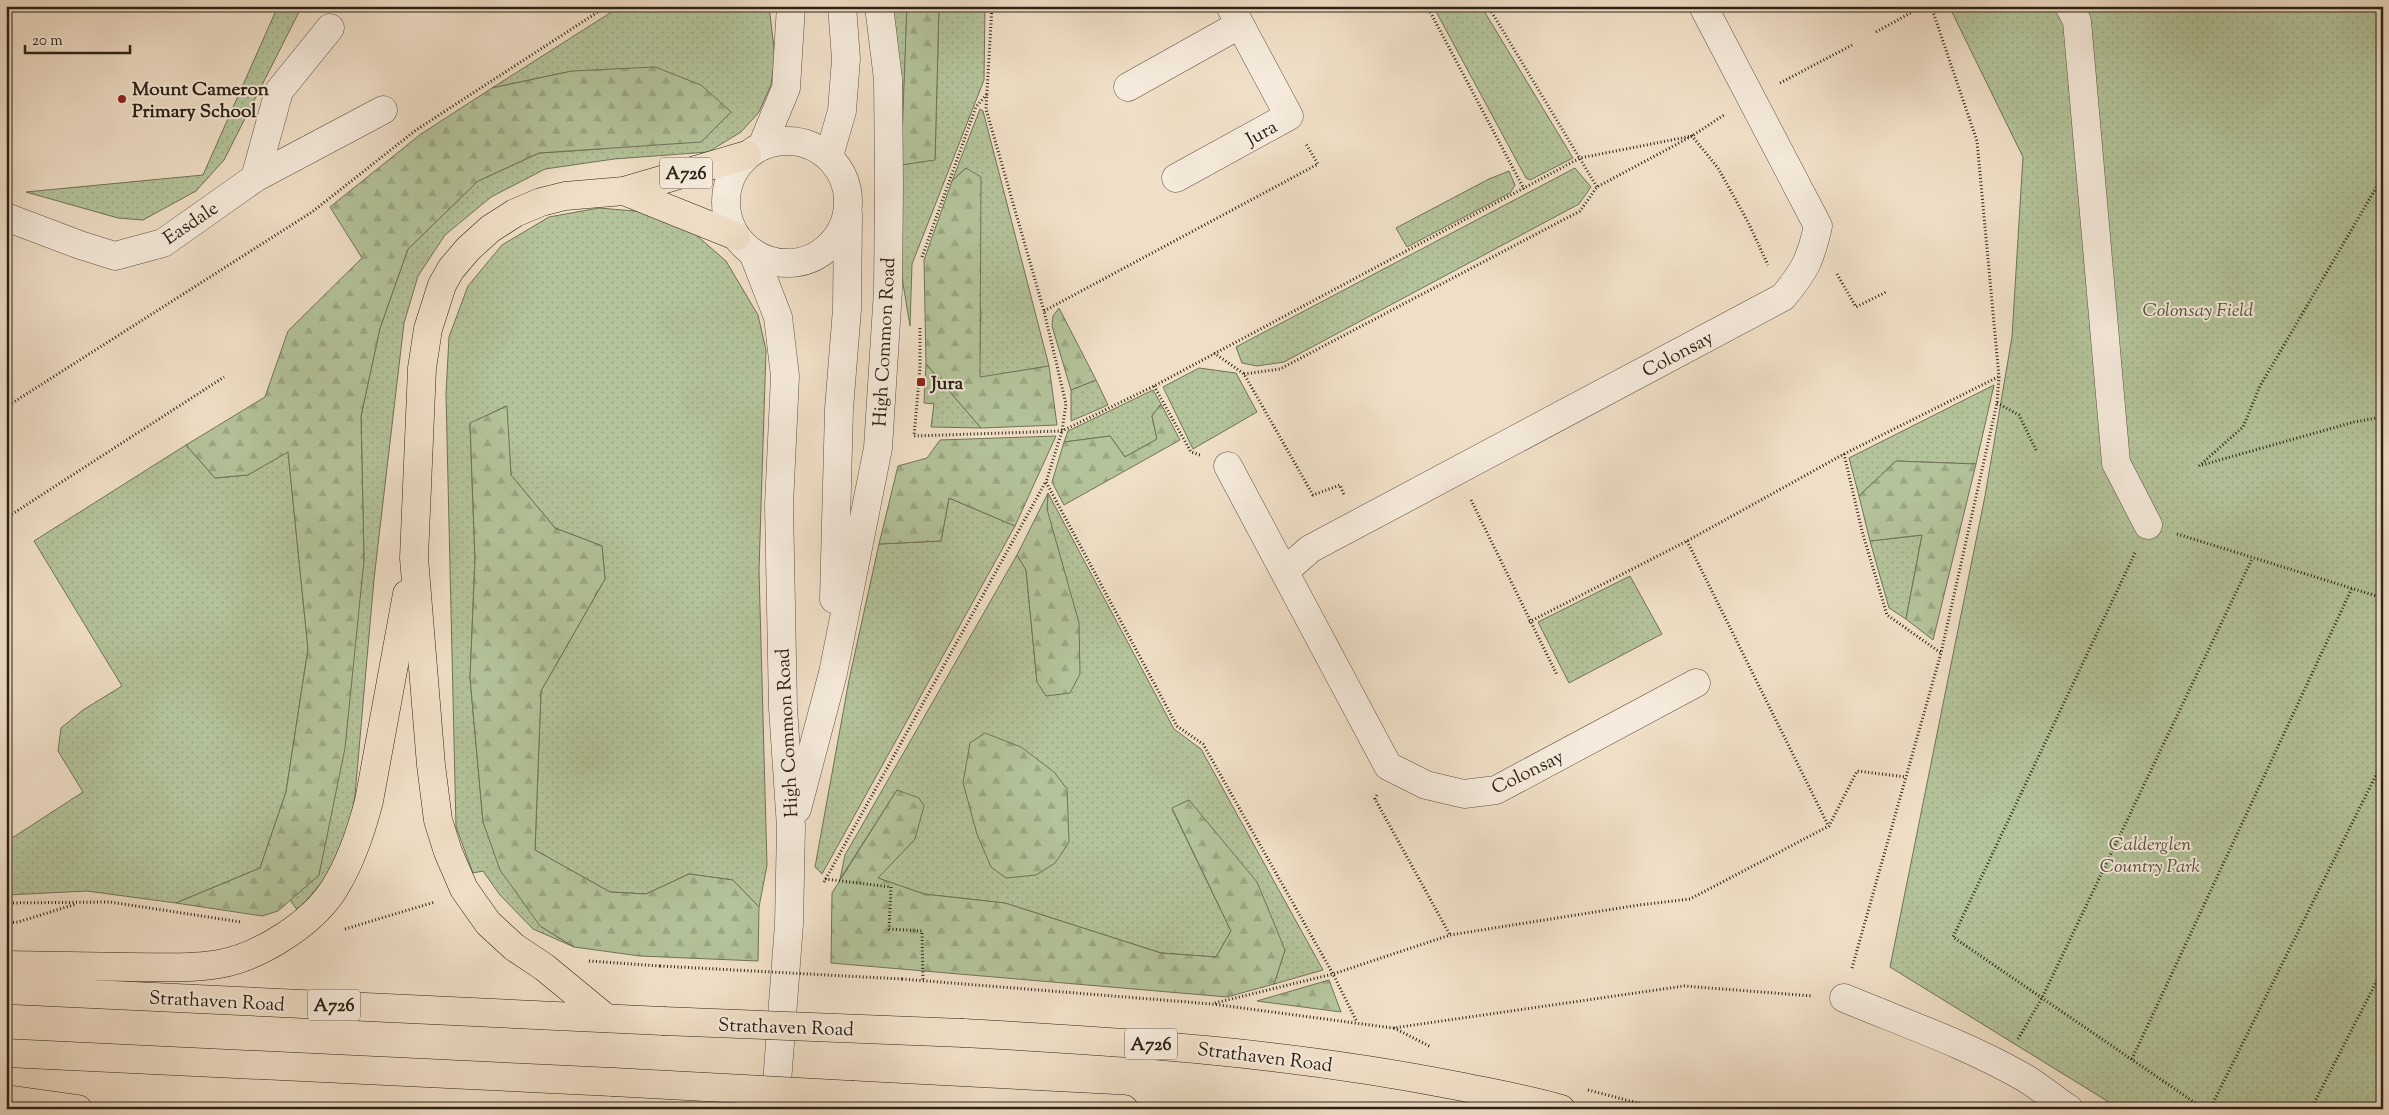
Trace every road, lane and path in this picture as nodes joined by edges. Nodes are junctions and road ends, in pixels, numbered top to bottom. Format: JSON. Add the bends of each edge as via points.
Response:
{"nodes":[{"id":1,"x":607,"y":6,"type":"edge"},
{"id":2,"x":791,"y":6,"type":"edge"},
{"id":3,"x":842,"y":6,"type":"edge"},
{"id":4,"x":879,"y":6,"type":"edge"},
{"id":5,"x":992,"y":6,"type":"edge"},
{"id":6,"x":1427,"y":6,"type":"edge"},
{"id":7,"x":1488,"y":6,"type":"edge"},
{"id":8,"x":1703,"y":6,"type":"edge"},
{"id":9,"x":1923,"y":6,"type":"edge"},
{"id":10,"x":1930,"y":6,"type":"edge"},
{"id":11,"x":2077,"y":9,"type":"edge"},
{"id":12,"x":1235,"y":16,"type":"edge"},
{"id":13,"x":330,"y":28,"type":"dead end"},
{"id":14,"x":1876,"y":32,"type":"dead end"},
{"id":15,"x":1852,"y":45,"type":"dead end"},
{"id":16,"x":1128,"y":87,"type":"dead end"},
{"id":17,"x":987,"y":94,"type":"junction"},
{"id":18,"x":1752,"y":98,"type":"junction"},
{"id":19,"x":383,"y":110,"type":"dead end"},
{"id":20,"x":1289,"y":116,"type":"junction"},
{"id":21,"x":1692,"y":136,"type":"junction"},
{"id":22,"x":755,"y":150,"type":"junction"},
{"id":23,"x":829,"y":156,"type":"junction"},
{"id":24,"x":1580,"y":158,"type":"junction"},
{"id":25,"x":2383,"y":176,"type":"edge"},
{"id":26,"x":255,"y":178,"type":"junction"},
{"id":27,"x":1176,"y":178,"type":"dead end"},
{"id":28,"x":1597,"y":187,"type":"junction"},
{"id":29,"x":1524,"y":189,"type":"junction"},
{"id":30,"x":624,"y":191,"type":"junction"},
{"id":31,"x":848,"y":215,"type":"junction"},
{"id":32,"x":6,"y":217,"type":"edge"},
{"id":33,"x":745,"y":245,"type":"junction"},
{"id":34,"x":1812,"y":252,"type":"junction"},
{"id":35,"x":921,"y":260,"type":"dead end"},
{"id":36,"x":1886,"y":292,"type":"dead end"},
{"id":37,"x":1783,"y":297,"type":"junction"},
{"id":38,"x":1044,"y":310,"type":"junction"},
{"id":39,"x":920,"y":319,"type":"dead end"},
{"id":40,"x":1214,"y":353,"type":"junction"},
{"id":41,"x":1244,"y":374,"type":"junction"},
{"id":42,"x":224,"y":377,"type":"dead end"},
{"id":43,"x":1999,"y":377,"type":"junction"},
{"id":44,"x":1154,"y":386,"type":"junction"},
{"id":45,"x":1997,"y":404,"type":"junction"},
{"id":46,"x":6,"y":407,"type":"edge"},
{"id":47,"x":2383,"y":417,"type":"edge"},
{"id":48,"x":1062,"y":431,"type":"junction"},
{"id":49,"x":2036,"y":450,"type":"dead end"},
{"id":50,"x":1844,"y":454,"type":"junction"},
{"id":51,"x":1228,"y":466,"type":"joint"},
{"id":52,"x":1457,"y":471,"type":"junction"},
{"id":53,"x":1046,"y":482,"type":"junction"},
{"id":54,"x":6,"y":518,"type":"edge"},
{"id":55,"x":1358,"y":524,"type":"junction"},
{"id":56,"x":2148,"y":525,"type":"junction"},
{"id":57,"x":1687,"y":541,"type":"junction"},
{"id":58,"x":414,"y":558,"type":"junction"},
{"id":59,"x":2252,"y":559,"type":"junction"},
{"id":60,"x":1285,"y":570,"type":"junction"},
{"id":61,"x":2352,"y":588,"type":"junction"},
{"id":62,"x":2383,"y":598,"type":"edge"},
{"id":63,"x":1529,"y":622,"type":"junction"},
{"id":64,"x":1941,"y":653,"type":"junction"},
{"id":65,"x":833,"y":673,"type":"junction"},
{"id":66,"x":1557,"y":675,"type":"dead end"},
{"id":67,"x":1696,"y":683,"type":"dead end"},
{"id":68,"x":2383,"y":761,"type":"edge"},
{"id":69,"x":1388,"y":766,"type":"junction"},
{"id":70,"x":1906,"y":777,"type":"junction"},
{"id":71,"x":1829,"y":826,"type":"junction"},
{"id":72,"x":791,"y":828,"type":"junction"},
{"id":73,"x":81,"y":902,"type":"dead end"},
{"id":74,"x":6,"y":923,"type":"edge"},
{"id":75,"x":1450,"y":935,"type":"junction"},
{"id":76,"x":6,"y":965,"type":"edge"},
{"id":77,"x":660,"y":966,"type":"dead end"},
{"id":78,"x":2383,"y":969,"type":"edge"},
{"id":79,"x":1333,"y":974,"type":"junction"},
{"id":80,"x":922,"y":981,"type":"junction"},
{"id":81,"x":6,"y":990,"type":"edge"},
{"id":82,"x":1844,"y":998,"type":"junction"},
{"id":83,"x":2042,"y":998,"type":"junction"},
{"id":84,"x":1212,"y":1004,"type":"junction"},
{"id":85,"x":606,"y":1018,"type":"junction"},
{"id":86,"x":1357,"y":1023,"type":"junction"},
{"id":87,"x":6,"y":1052,"type":"edge"},
{"id":88,"x":2132,"y":1059,"type":"junction"},
{"id":89,"x":2002,"y":1067,"type":"junction"},
{"id":90,"x":897,"y":1096,"type":"junction"},
{"id":91,"x":6,"y":1098,"type":"edge"},
{"id":92,"x":78,"y":1109,"type":"edge"},
{"id":93,"x":775,"y":1109,"type":"edge"},
{"id":94,"x":932,"y":1109,"type":"edge"},
{"id":95,"x":1124,"y":1109,"type":"edge"},
{"id":96,"x":1561,"y":1109,"type":"edge"},
{"id":97,"x":2069,"y":1109,"type":"edge"},
{"id":98,"x":2204,"y":1109,"type":"edge"},
{"id":99,"x":2210,"y":1109,"type":"edge"},
{"id":100,"x":2311,"y":1109,"type":"edge"}],
"edges":[{"from":1,"to":46,"type":"path","via":[[416,130],[312,212]]},
{"from":2,"to":22,"type":"street","via":[[786,88]]},
{"from":3,"to":23,"type":"street","via":[[846,59],[842,111]]},
{"from":4,"to":65,"type":"street","name":"High Common Road","via":[[888,79],[889,184],[888,290],[878,448]]},
{"from":5,"to":17,"type":"path"},
{"from":6,"to":29,"type":"path"},
{"from":7,"to":24,"type":"path"},
{"from":8,"to":18,"type":"street","name":"Colonsay"},
{"from":9,"to":14,"type":"path"},
{"from":10,"to":43,"type":"path","via":[[1977,141]]},
{"from":11,"to":56,"type":"street","via":[[2116,463]]},
{"from":12,"to":16,"type":"street"},
{"from":12,"to":20,"type":"street","name":"Jura"},
{"from":13,"to":26,"type":"street","via":[[279,91]]},
{"from":15,"to":18,"type":"path"},
{"from":17,"to":35,"type":"path","via":[[976,107]]},
{"from":17,"to":38,"type":"path","via":[[986,109]]},
{"from":18,"to":21,"type":"path"},
{"from":18,"to":34,"type":"street","name":"Colonsay","via":[[1818,226]]},
{"from":19,"to":26,"type":"street","name":"Easdale"},
{"from":20,"to":27,"type":"street","name":"Jura"},
{"from":20,"to":38,"type":"path","via":[[1318,164]]},
{"from":21,"to":24,"type":"path"},
{"from":21,"to":28,"type":"path"},
{"from":21,"to":37,"type":"path","via":[[1718,168]]},
{"from":22,"to":23,"type":"street","via":[[780,141],[797,141]]},
{"from":22,"to":30,"type":"main road","number":"A726"},
{"from":22,"to":33,"type":"street","via":[[736,169],[726,202],[728,220]]},
{"from":23,"to":31,"type":"street","via":[[846,184]]},
{"from":24,"to":28,"type":"path"},
{"from":24,"to":29,"type":"path"},
{"from":25,"to":47,"type":"path","via":[[2260,386],[2243,427],[2199,466],[2354,422]]},
{"from":26,"to":32,"type":"street","name":"Easdale","via":[[163,243],[115,256]]},
{"from":28,"to":41,"type":"path","via":[[1580,211],[1280,369]]},
{"from":29,"to":40,"type":"path"},
{"from":30,"to":33,"type":"main road","number":"A726"},
{"from":30,"to":58,"type":"main road","via":[[565,196],[514,212],[490,229],[451,269],[434,306],[422,368]]},
{"from":31,"to":33,"type":"street","via":[[840,234],[828,249],[810,260],[791,264],[771,262]]},
{"from":31,"to":65,"type":"street","name":"High Common Road","via":[[847,309],[839,409]]},
{"from":33,"to":72,"type":"street","name":"High Common Road","via":[[778,317],[785,376],[779,505],[783,708]]},
{"from":34,"to":36,"type":"path","via":[[1834,268],[1856,307]]},
{"from":34,"to":37,"type":"street","name":"Colonsay","via":[[1801,275]]},
{"from":37,"to":52,"type":"street","name":"Colonsay"},
{"from":38,"to":48,"type":"path","via":[[1066,404]]},
{"from":39,"to":48,"type":"path","via":[[920,368],[914,436]]},
{"from":40,"to":41,"type":"path"},
{"from":40,"to":44,"type":"path"},
{"from":41,"to":55,"type":"path","via":[[1313,495],[1340,485]]},
{"from":42,"to":54,"type":"path"},
{"from":43,"to":45,"type":"path"},
{"from":43,"to":50,"type":"path"},
{"from":44,"to":48,"type":"path"},
{"from":44,"to":51,"type":"path","via":[[1191,452]]},
{"from":45,"to":49,"type":"path","via":[[2019,415]]},
{"from":45,"to":64,"type":"path"},
{"from":48,"to":53,"type":"path"},
{"from":50,"to":57,"type":"path"},
{"from":50,"to":64,"type":"path","via":[[1887,615]]},
{"from":51,"to":60,"type":"street"},
{"from":52,"to":55,"type":"street","name":"Colonsay"},
{"from":52,"to":63,"type":"path"},
{"from":53,"to":79,"type":"path","via":[[1177,726],[1203,744]]},
{"from":53,"to":80,"type":"path","via":[[825,879],[891,887],[889,930],[922,931]]},
{"from":55,"to":60,"type":"street","name":"Colonsay","via":[[1310,550]]},
{"from":56,"to":59,"type":"path"},
{"from":56,"to":83,"type":"path","via":[[1953,937]]},
{"from":57,"to":63,"type":"path"},
{"from":57,"to":71,"type":"path"},
{"from":58,"to":76,"type":"main road","via":[[361,830],[333,891],[302,924],[280,940],[220,964],[182,967]]},
{"from":58,"to":85,"type":"main road","via":[[430,765],[438,820],[448,852],[464,889],[488,923]]},
{"from":59,"to":61,"type":"path"},
{"from":59,"to":83,"type":"path"},
{"from":60,"to":69,"type":"street"},
{"from":61,"to":62,"type":"path"},
{"from":61,"to":88,"type":"path"},
{"from":63,"to":66,"type":"path"},
{"from":64,"to":70,"type":"path"},
{"from":65,"to":72,"type":"street","name":"High Common Road"},
{"from":67,"to":69,"type":"street","name":"Colonsay","via":[[1496,790],[1464,794],[1426,784]]},
{"from":68,"to":99,"type":"path"},
{"from":69,"to":75,"type":"path","via":[[1376,799]]},
{"from":70,"to":71,"type":"path","via":[[1857,770]]},
{"from":70,"to":82,"type":"path"},
{"from":71,"to":75,"type":"path","via":[[1690,898]]},
{"from":72,"to":93,"type":"street","name":"High Common Road","via":[[789,924]]},
{"from":73,"to":74,"type":"path"},
{"from":75,"to":79,"type":"path"},
{"from":77,"to":80,"type":"path","bridge":true},
{"from":78,"to":100,"type":"path"},
{"from":79,"to":84,"type":"path"},
{"from":79,"to":86,"type":"path"},
{"from":80,"to":84,"type":"path"},
{"from":81,"to":85,"type":"main road","name":"Strathaven Road","number":"A726"},
{"from":82,"to":86,"type":"path","via":[[1684,986],[1393,1028]]},
{"from":82,"to":89,"type":"street","via":[[1937,1035]]},
{"from":83,"to":88,"type":"path"},
{"from":83,"to":89,"type":"path"},
{"from":84,"to":86,"type":"path"},
{"from":85,"to":96,"type":"main road","name":"Strathaven Road","number":"A726","bridge":true,"via":[[1109,1041],[1269,1055],[1418,1078]]},
{"from":87,"to":90,"type":"main road","bridge":true},
{"from":88,"to":98,"type":"path"},
{"from":89,"to":97,"type":"street","via":[[2025,1078]]},
{"from":90,"to":94,"type":"main road"},
{"from":90,"to":95,"type":"main road"},
{"from":91,"to":92,"type":"main road"}]}
